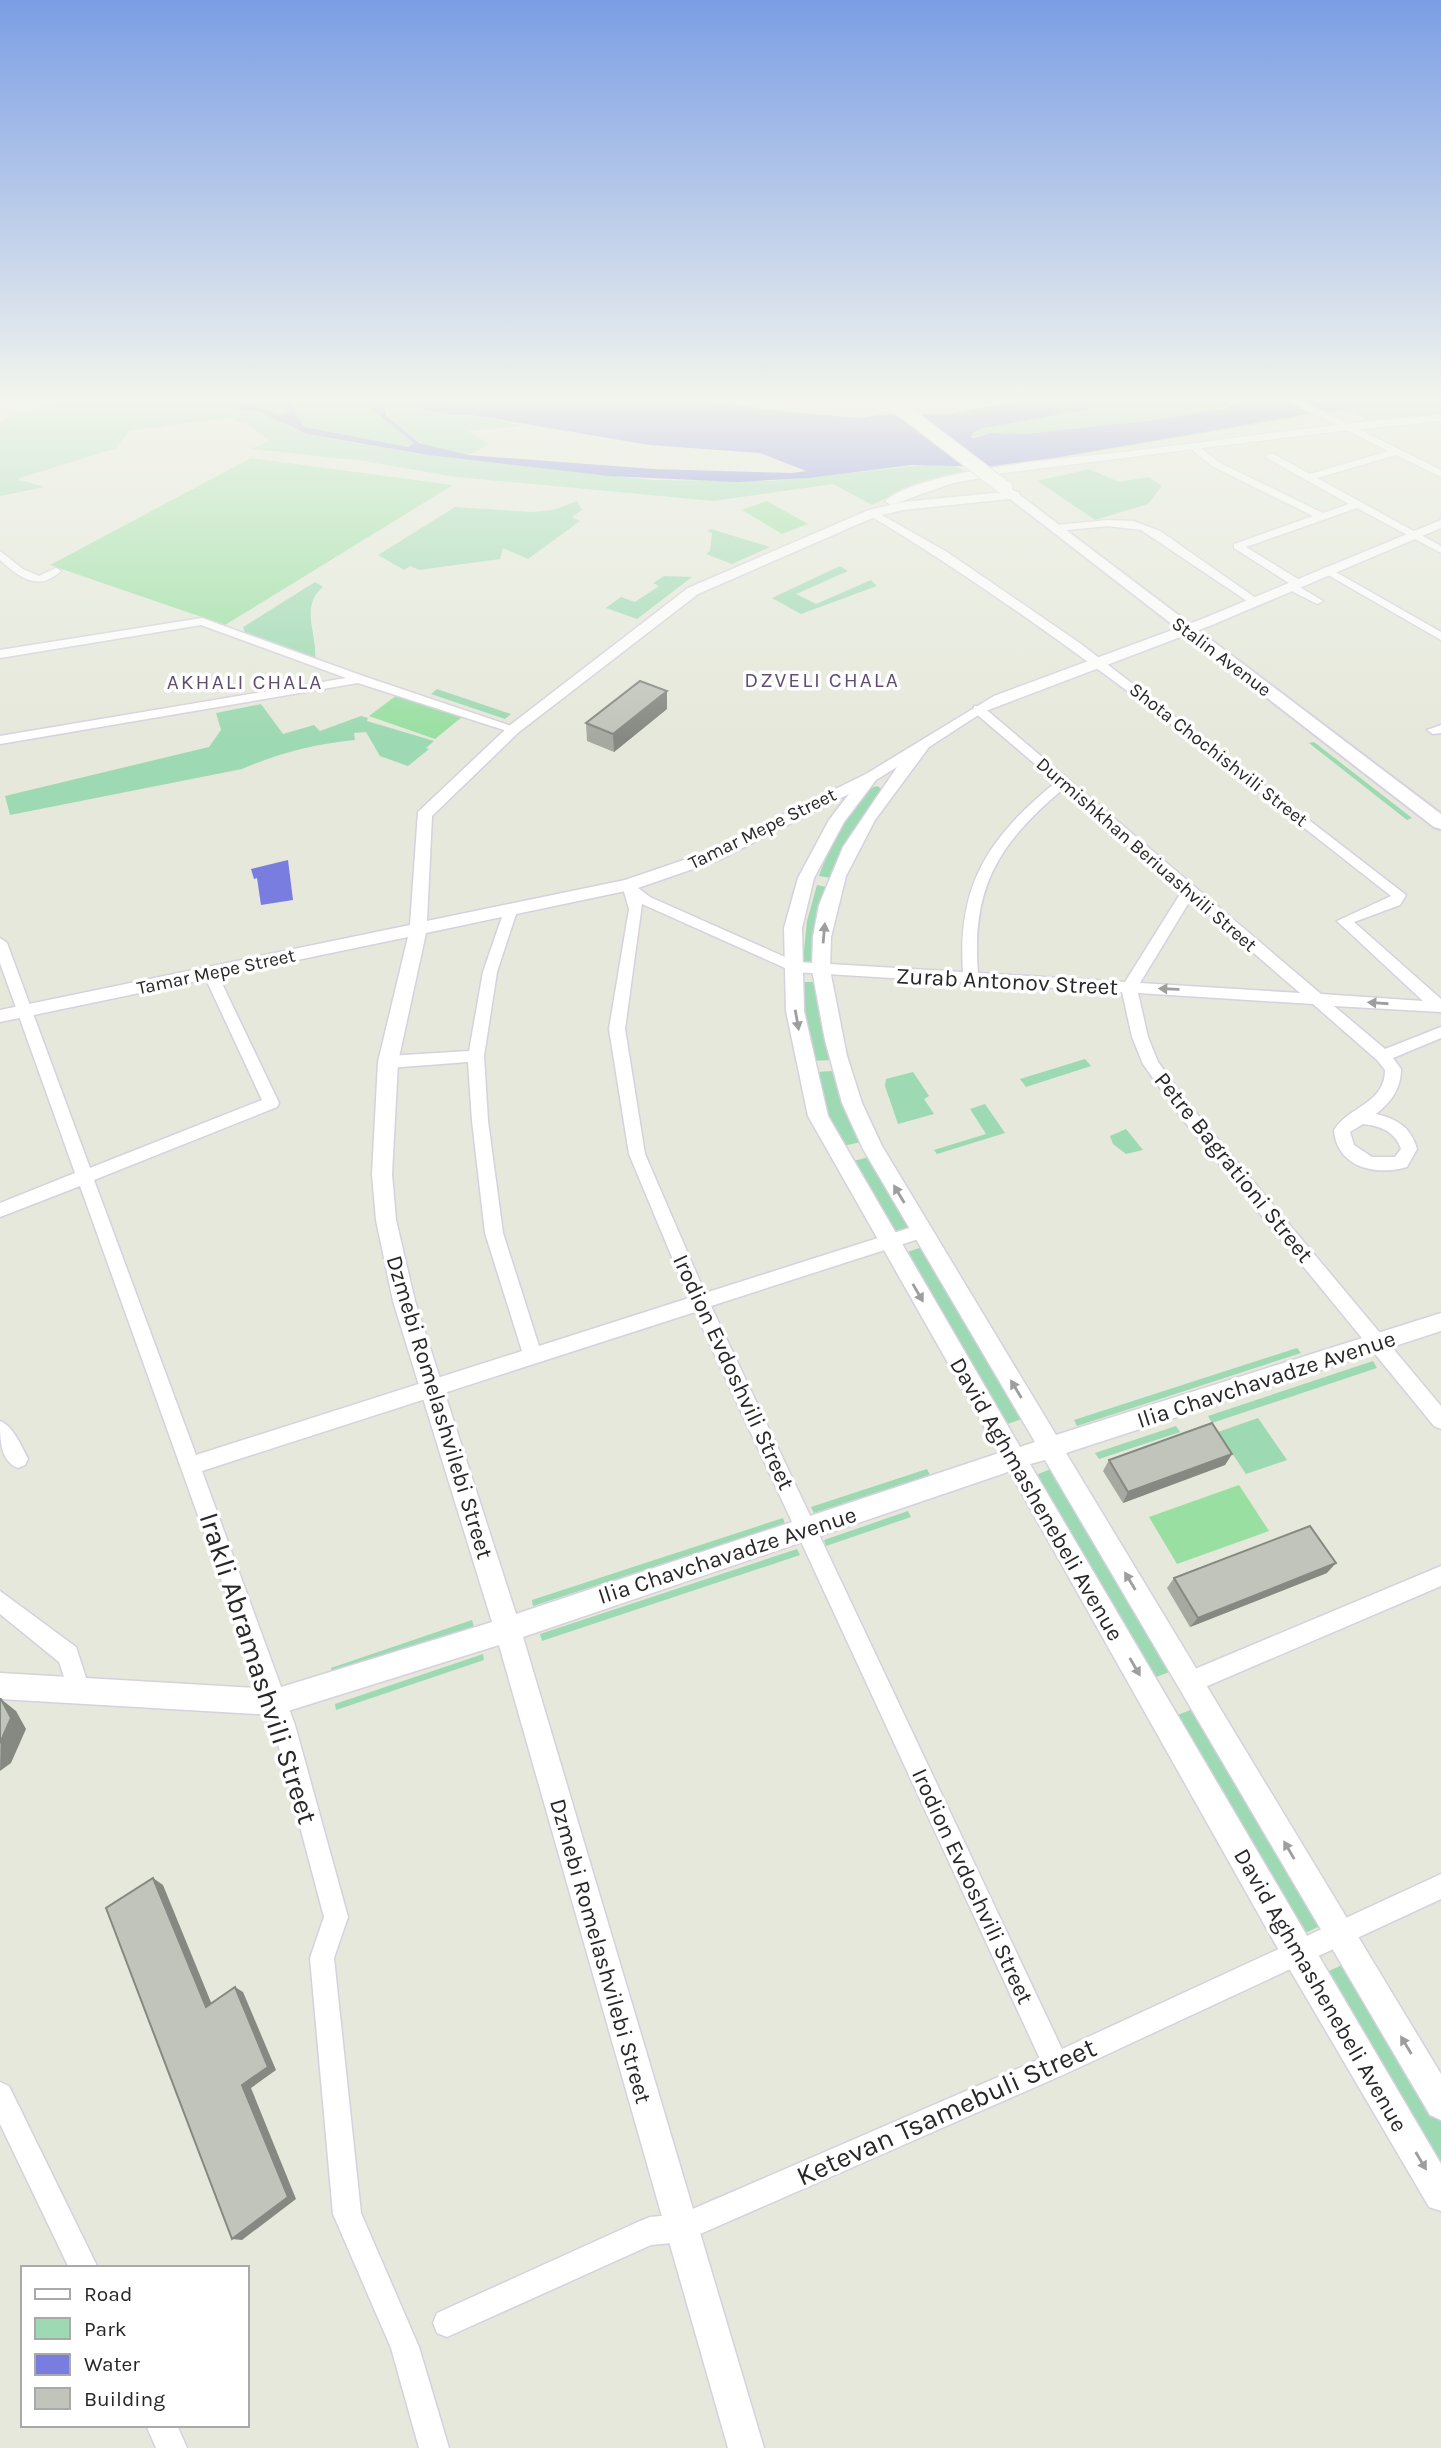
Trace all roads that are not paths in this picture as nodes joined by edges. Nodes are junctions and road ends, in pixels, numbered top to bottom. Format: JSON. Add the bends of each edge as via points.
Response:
{"nodes":[{"id":1,"x":880,"y":511,"type":"edge"},
{"id":2,"x":1035,"y":511,"type":"edge"},
{"id":3,"x":1311,"y":511,"type":"edge"},
{"id":4,"x":1337,"y":511,"type":"edge"},
{"id":5,"x":1370,"y":511,"type":"edge"},
{"id":6,"x":873,"y":513,"type":"junction"},
{"id":7,"x":1321,"y":516,"type":"junction"},
{"id":8,"x":1441,"y":524,"type":"edge"},
{"id":9,"x":1057,"y":528,"type":"junction"},
{"id":10,"x":1412,"y":534,"type":"junction"},
{"id":11,"x":1441,"y":550,"type":"edge"},
{"id":12,"x":0,"y":554,"type":"edge"},
{"id":13,"x":1327,"y":570,"type":"junction"},
{"id":14,"x":57,"y":571,"type":"dead end"},
{"id":15,"x":1293,"y":585,"type":"junction"},
{"id":16,"x":1254,"y":601,"type":"junction"},
{"id":17,"x":1317,"y":601,"type":"dead end"},
{"id":18,"x":1186,"y":629,"type":"junction"},
{"id":19,"x":1441,"y":637,"type":"edge"},
{"id":20,"x":0,"y":654,"type":"edge"},
{"id":21,"x":1100,"y":662,"type":"junction"},
{"id":22,"x":335,"y":676,"type":"junction"},
{"id":23,"x":978,"y":709,"type":"junction"},
{"id":24,"x":514,"y":729,"type":"junction"},
{"id":25,"x":0,"y":740,"type":"edge"},
{"id":26,"x":925,"y":742,"type":"junction"},
{"id":27,"x":871,"y":777,"type":"junction"},
{"id":28,"x":1064,"y":782,"type":"junction"},
{"id":29,"x":890,"y":786,"type":"junction"},
{"id":30,"x":811,"y":807,"type":"junction"},
{"id":31,"x":837,"y":820,"type":"junction"},
{"id":32,"x":1441,"y":823,"type":"edge"},
{"id":33,"x":806,"y":878,"type":"junction"},
{"id":34,"x":834,"y":883,"type":"junction"},
{"id":35,"x":629,"y":885,"type":"junction"},
{"id":36,"x":1190,"y":890,"type":"junction"},
{"id":37,"x":510,"y":911,"type":"junction"},
{"id":38,"x":418,"y":930,"type":"junction"},
{"id":39,"x":0,"y":943,"type":"edge"},
{"id":40,"x":794,"y":967,"type":"junction"},
{"id":41,"x":821,"y":970,"type":"junction"},
{"id":42,"x":210,"y":973,"type":"junction"},
{"id":43,"x":971,"y":979,"type":"junction"},
{"id":44,"x":1129,"y":988,"type":"junction"},
{"id":45,"x":1316,"y":999,"type":"junction"},
{"id":46,"x":1441,"y":1007,"type":"edge"},
{"id":47,"x":25,"y":1011,"type":"junction"},
{"id":48,"x":0,"y":1016,"type":"edge"},
{"id":49,"x":1441,"y":1031,"type":"edge"},
{"id":50,"x":476,"y":1056,"type":"junction"},
{"id":51,"x":1383,"y":1056,"type":"junction"},
{"id":52,"x":388,"y":1062,"type":"junction"},
{"id":53,"x":838,"y":1065,"type":"junction"},
{"id":54,"x":806,"y":1067,"type":"junction"},
{"id":55,"x":1378,"y":1105,"type":"junction"},
{"id":56,"x":1353,"y":1119,"type":"junction"},
{"id":57,"x":1385,"y":1121,"type":"junction"},
{"id":58,"x":873,"y":1149,"type":"junction"},
{"id":59,"x":840,"y":1157,"type":"junction"},
{"id":60,"x":84,"y":1177,"type":"junction"},
{"id":61,"x":0,"y":1210,"type":"edge"},
{"id":62,"x":922,"y":1231,"type":"junction"},
{"id":63,"x":888,"y":1242,"type":"junction"},
{"id":64,"x":700,"y":1303,"type":"junction"},
{"id":65,"x":1441,"y":1322,"type":"edge"},
{"id":66,"x":1378,"y":1343,"type":"junction"},
{"id":67,"x":533,"y":1356,"type":"junction"},
{"id":68,"x":433,"y":1389,"type":"junction"},
{"id":69,"x":1441,"y":1420,"type":"edge"},
{"id":70,"x":0,"y":1430,"type":"edge"},
{"id":71,"x":1051,"y":1448,"type":"junction"},
{"id":72,"x":18,"y":1459,"type":"dead end"},
{"id":73,"x":1015,"y":1459,"type":"junction"},
{"id":74,"x":191,"y":1466,"type":"junction"},
{"id":75,"x":808,"y":1529,"type":"junction"},
{"id":76,"x":1441,"y":1576,"type":"edge"},
{"id":77,"x":0,"y":1601,"type":"edge"},
{"id":78,"x":506,"y":1629,"type":"junction"},
{"id":79,"x":1191,"y":1682,"type":"junction"},
{"id":80,"x":0,"y":1686,"type":"edge"},
{"id":81,"x":79,"y":1690,"type":"junction"},
{"id":82,"x":275,"y":1702,"type":"junction"},
{"id":83,"x":1441,"y":1886,"type":"edge"},
{"id":84,"x":1338,"y":1932,"type":"junction"},
{"id":85,"x":1297,"y":1952,"type":"junction"},
{"id":86,"x":1056,"y":2065,"type":"junction"},
{"id":87,"x":0,"y":2095,"type":"edge"},
{"id":88,"x":1441,"y":2104,"type":"edge"},
{"id":89,"x":1441,"y":2194,"type":"edge"},
{"id":90,"x":682,"y":2228,"type":"junction"},
{"id":91,"x":83,"y":2266,"type":"edge"},
{"id":92,"x":447,"y":2323,"type":"dead end"},
{"id":93,"x":162,"y":2427,"type":"edge"},
{"id":94,"x":172,"y":2448,"type":"edge"},
{"id":95,"x":434,"y":2448,"type":"edge"},
{"id":96,"x":746,"y":2448,"type":"edge"}],
"edges":[{"from":1,"to":6,"type":"street","name":"Dzmebi Romelashvilebi Street"},
{"from":2,"to":9,"type":"main road","name":"Stalin Avenue"},
{"from":3,"to":7,"type":"street"},
{"from":4,"to":7,"type":"street"},
{"from":5,"to":10,"type":"street"},
{"from":6,"to":21,"type":"street","name":"Shota Chochishvili Street","via":[[958,564]]},
{"from":6,"to":24,"type":"street","name":"Dzmebi Romelashvilebi Street","via":[[695,590]]},
{"from":7,"to":15,"type":"street","via":[[1238,546]]},
{"from":8,"to":10,"type":"street","name":"Tamar Mepe Street"},
{"from":9,"to":16,"type":"street","via":[[1117,522],[1140,525]]},
{"from":9,"to":18,"type":"main road","name":"Stalin Avenue"},
{"from":10,"to":11,"type":"street"},
{"from":10,"to":13,"type":"street","name":"Tamar Mepe Street"},
{"from":12,"to":14,"type":"street","via":[[19,571],[40,580]]},
{"from":13,"to":15,"type":"street","name":"Tamar Mepe Street"},
{"from":13,"to":19,"type":"street"},
{"from":15,"to":16,"type":"street","name":"Tamar Mepe Street"},
{"from":15,"to":17,"type":"street"},
{"from":16,"to":18,"type":"street","name":"Tamar Mepe Street"},
{"from":18,"to":21,"type":"street","name":"Tamar Mepe Street"},
{"from":18,"to":32,"type":"main road","name":"Stalin Avenue"},
{"from":20,"to":22,"type":"street","via":[[202,621]]},
{"from":21,"to":23,"type":"street","name":"Tamar Mepe Street"},
{"from":21,"to":46,"type":"street","name":"Shota Chochishvili Street","via":[[1399,895],[1395,902],[1344,921]]},
{"from":22,"to":24,"type":"street","via":[[362,680]]},
{"from":22,"to":25,"type":"street"},
{"from":23,"to":26,"type":"street","name":"Tamar Mepe Street"},
{"from":23,"to":28,"type":"street","name":"Durmishkhan Beriuashvili Street"},
{"from":24,"to":38,"type":"street","name":"Dzmebi Romelashvilebi Street","via":[[425,813]]},
{"from":26,"to":27,"type":"street","name":"Tamar Mepe Street"},
{"from":26,"to":29,"type":"street","name":"David Aghmashenebeli Avenue"},
{"from":27,"to":29,"type":"street"},
{"from":27,"to":30,"type":"street","name":"Tamar Mepe Street"},
{"from":27,"to":31,"type":"street","name":"David Aghmashenebeli Avenue"},
{"from":28,"to":36,"type":"street","name":"Durmishkhan Beriuashvili Street"},
{"from":28,"to":43,"type":"street","via":[[1020,818],[986,863],[969,917]]},
{"from":29,"to":34,"type":"street","name":"David Aghmashenebeli Avenue","via":[[864,822]]},
{"from":30,"to":31,"type":"street"},
{"from":30,"to":35,"type":"street","name":"Tamar Mepe Street","via":[[713,856]]},
{"from":31,"to":33,"type":"street","name":"David Aghmashenebeli Avenue"},
{"from":33,"to":34,"type":"street"},
{"from":33,"to":40,"type":"street","name":"David Aghmashenebeli Avenue","via":[[793,928]]},
{"from":41,"to":34,"type":"street","name":"David Aghmashenebeli Avenue","one_way":true},
{"from":35,"to":37,"type":"street","name":"Tamar Mepe Street"},
{"from":35,"to":40,"type":"street","name":"Zurab Antonov Street","via":[[645,900]]},
{"from":35,"to":64,"type":"street","name":"Irodion Evdoshvili Street","via":[[636,909],[617,1029],[637,1154]]},
{"from":36,"to":44,"type":"street"},
{"from":36,"to":45,"type":"street","name":"Durmishkhan Beriuashvili Street"},
{"from":37,"to":38,"type":"street","name":"Tamar Mepe Street"},
{"from":37,"to":50,"type":"street","via":[[490,972]]},
{"from":38,"to":42,"type":"street","name":"Tamar Mepe Street"},
{"from":38,"to":52,"type":"street","name":"Dzmebi Romelashvilebi Street"},
{"from":39,"to":47,"type":"street","name":"Irakli Abramashvili Street"},
{"from":40,"to":41,"type":"street","name":"Zurab Antonov Street"},
{"from":40,"to":54,"type":"street","name":"David Aghmashenebeli Avenue","one_way":true,"via":[[795,1011]]},
{"from":41,"to":43,"type":"street","name":"Zurab Antonov Street"},
{"from":41,"to":53,"type":"street","name":"David Aghmashenebeli Avenue"},
{"from":42,"to":47,"type":"street","name":"Tamar Mepe Street"},
{"from":42,"to":60,"type":"street","via":[[271,1103]]},
{"from":43,"to":44,"type":"street","name":"Zurab Antonov Street"},
{"from":45,"to":44,"type":"street","name":"Zurab Antonov Street","one_way":true},
{"from":44,"to":66,"type":"street","name":"Petre Bagrationi Street","via":[[1151,1064]]},
{"from":46,"to":45,"type":"street","name":"Zurab Antonov Street","one_way":true},
{"from":45,"to":51,"type":"street"},
{"from":47,"to":48,"type":"street","name":"Tamar Mepe Street"},
{"from":47,"to":60,"type":"street","name":"Irakli Abramashvili Street"},
{"from":49,"to":51,"type":"street"},
{"from":50,"to":52,"type":"street"},
{"from":50,"to":67,"type":"street","via":[[494,1233]]},
{"from":51,"to":55,"type":"street","via":[[1394,1074]]},
{"from":52,"to":68,"type":"street","name":"Dzmebi Romelashvilebi Street","via":[[382,1174],[386,1220],[404,1301]]},
{"from":53,"to":54,"type":"street"},
{"from":53,"to":58,"type":"street","name":"David Aghmashenebeli Avenue","via":[[851,1108]]},
{"from":54,"to":59,"type":"street","name":"David Aghmashenebeli Avenue","via":[[818,1116]]},
{"from":55,"to":56,"type":"street"},
{"from":55,"to":57,"type":"street"},
{"from":56,"to":57,"type":"street"},
{"from":56,"to":57,"type":"street","via":[[1342,1130],[1345,1146],[1360,1160],[1382,1166],[1401,1162],[1409,1149],[1403,1134]]},
{"from":58,"to":59,"type":"street"},
{"from":62,"to":58,"type":"street","name":"David Aghmashenebeli Avenue","one_way":true},
{"from":59,"to":63,"type":"street","name":"David Aghmashenebeli Avenue"},
{"from":60,"to":61,"type":"street"},
{"from":60,"to":74,"type":"street","name":"Irakli Abramashvili Street"},
{"from":62,"to":63,"type":"street"},
{"from":71,"to":62,"type":"street","name":"David Aghmashenebeli Avenue","one_way":true},
{"from":63,"to":64,"type":"street"},
{"from":63,"to":73,"type":"street","name":"David Aghmashenebeli Avenue","one_way":true},
{"from":64,"to":67,"type":"street"},
{"from":64,"to":75,"type":"street","name":"Irodion Evdoshvili Street"},
{"from":65,"to":66,"type":"street","name":"Ilia Chavchavadze Avenue"},
{"from":66,"to":69,"type":"street","name":"Petre Bagrationi Street"},
{"from":66,"to":71,"type":"street","name":"Ilia Chavchavadze Avenue"},
{"from":67,"to":68,"type":"street"},
{"from":68,"to":74,"type":"street"},
{"from":68,"to":78,"type":"street","name":"Dzmebi Romelashvilebi Street"},
{"from":70,"to":72,"type":"street"},
{"from":71,"to":73,"type":"street","name":"Ilia Chavchavadze Avenue"},
{"from":79,"to":71,"type":"street","name":"David Aghmashenebeli Avenue","one_way":true},
{"from":73,"to":75,"type":"street","name":"Ilia Chavchavadze Avenue"},
{"from":73,"to":85,"type":"street","name":"David Aghmashenebeli Avenue","one_way":true},
{"from":74,"to":82,"type":"street","name":"Irakli Abramashvili Street"},
{"from":75,"to":78,"type":"street","name":"Ilia Chavchavadze Avenue"},
{"from":75,"to":86,"type":"street","name":"Irodion Evdoshvili Street"},
{"from":76,"to":79,"type":"street"},
{"from":77,"to":81,"type":"street","via":[[68,1655]]},
{"from":78,"to":82,"type":"street","name":"Ilia Chavchavadze Avenue"},
{"from":78,"to":90,"type":"street","name":"Dzmebi Romelashvilebi Street"},
{"from":84,"to":79,"type":"street","name":"David Aghmashenebeli Avenue","one_way":true},
{"from":80,"to":81,"type":"street","name":"Ilia Chavchavadze Avenue"},
{"from":81,"to":82,"type":"street","name":"Ilia Chavchavadze Avenue"},
{"from":82,"to":95,"type":"street","name":"Irakli Abramashvili Street","via":[[336,1917],[322,1958],[347,2214],[404,2347]]},
{"from":83,"to":84,"type":"street","name":"Ketevan Tsamebuli Street"},
{"from":84,"to":85,"type":"street","name":"Ketevan Tsamebuli Street"},
{"from":88,"to":84,"type":"street","name":"David Aghmashenebeli Avenue","one_way":true},
{"from":85,"to":86,"type":"street","name":"Ketevan Tsamebuli Street"},
{"from":85,"to":89,"type":"street","name":"David Aghmashenebeli Avenue","one_way":true},
{"from":86,"to":90,"type":"street","name":"Ketevan Tsamebuli Street"},
{"from":87,"to":91,"type":"street"},
{"from":90,"to":92,"type":"street","name":"Ketevan Tsamebuli Street","via":[[650,2231]]},
{"from":90,"to":96,"type":"street","name":"Dzmebi Romelashvilebi Street"},
{"from":93,"to":94,"type":"street"}]}
